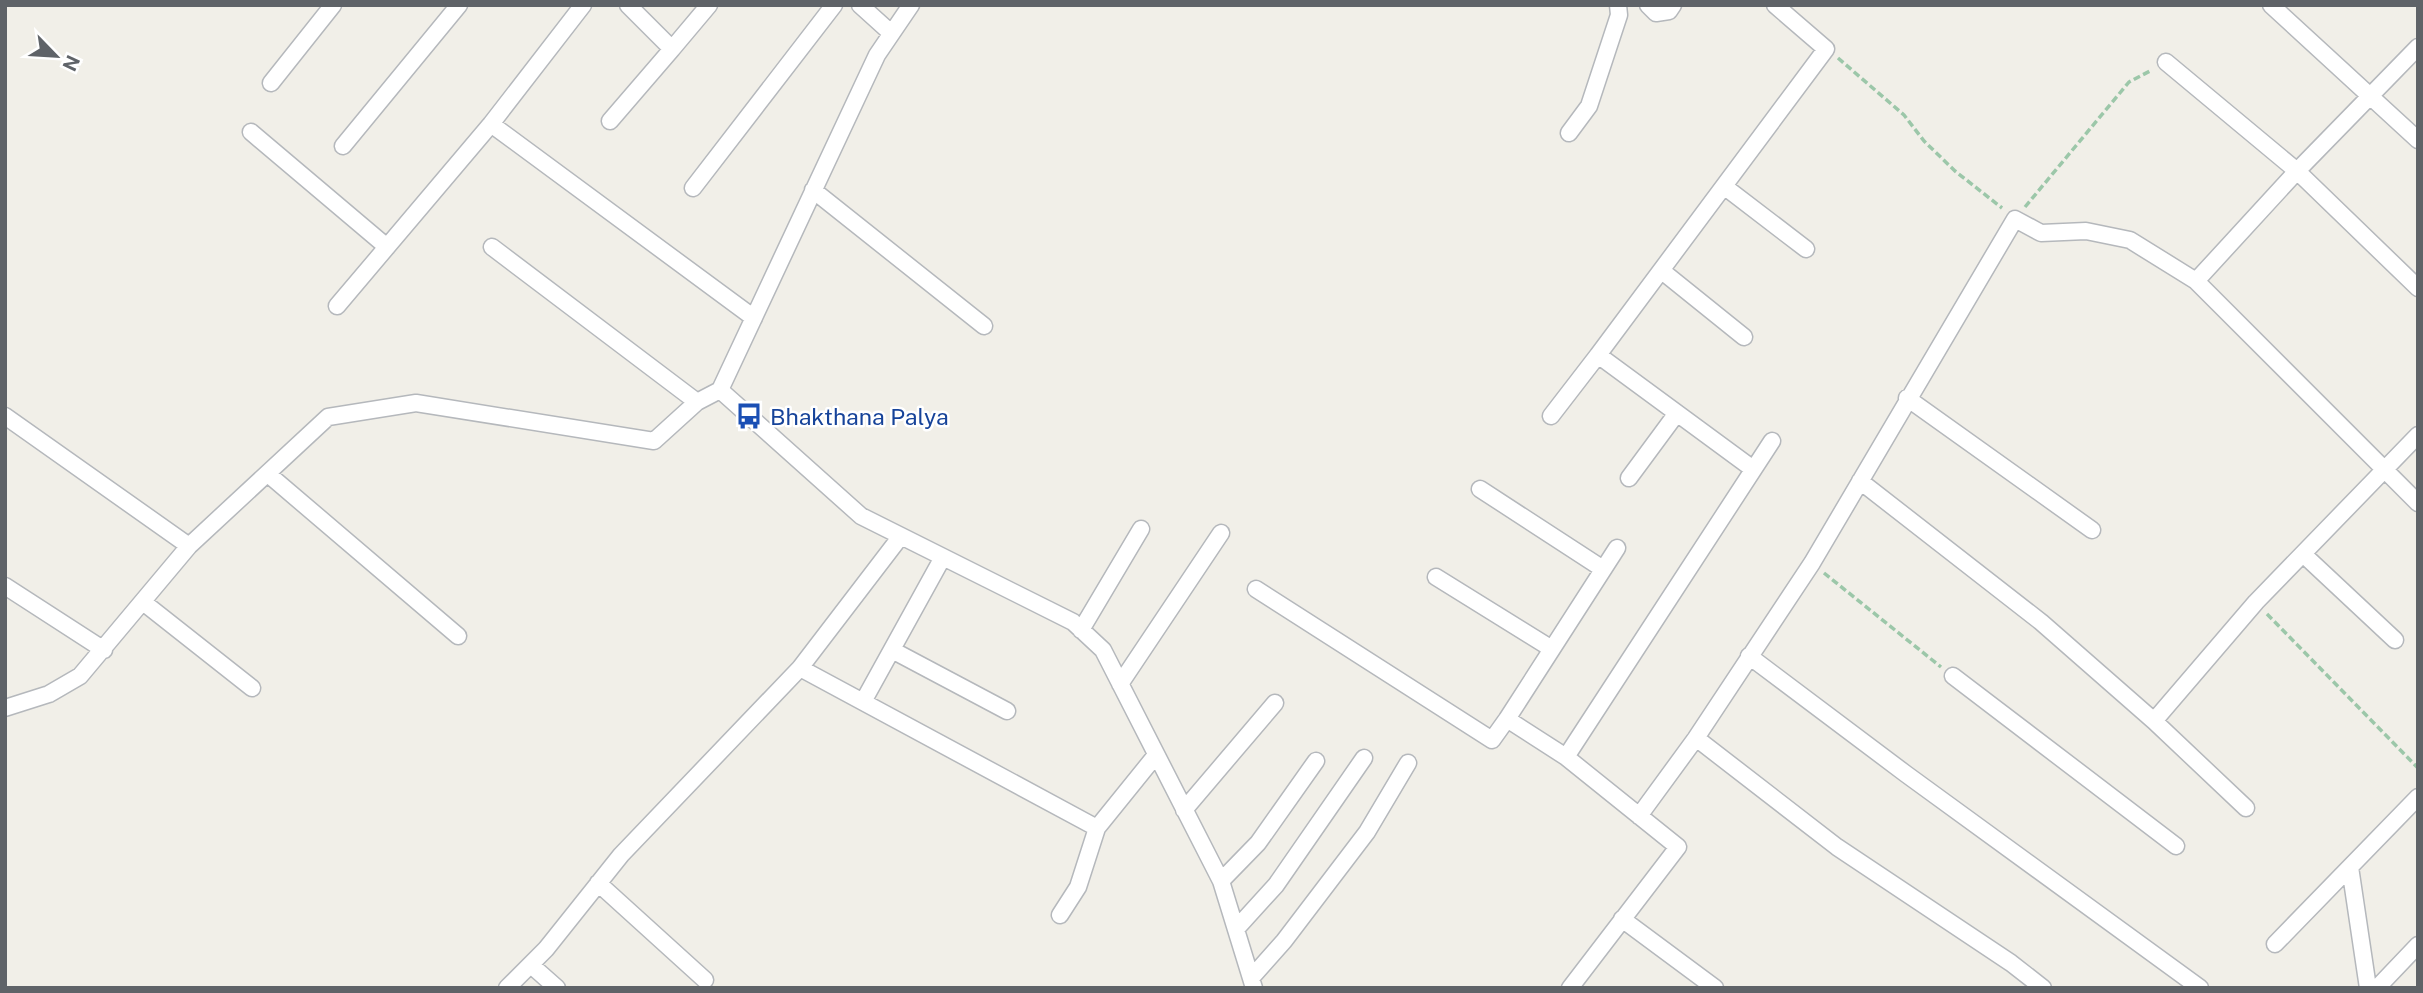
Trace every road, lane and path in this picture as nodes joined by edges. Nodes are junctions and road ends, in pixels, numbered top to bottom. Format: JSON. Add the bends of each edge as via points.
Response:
{"nodes":[{"id":1,"x":333,"y":5,"type":"edge"},
{"id":2,"x":458,"y":5,"type":"edge"},
{"id":3,"x":583,"y":5,"type":"edge"},
{"id":4,"x":628,"y":5,"type":"edge"},
{"id":5,"x":709,"y":5,"type":"edge"},
{"id":6,"x":834,"y":5,"type":"edge"},
{"id":7,"x":860,"y":5,"type":"edge"},
{"id":8,"x":911,"y":5,"type":"edge"},
{"id":9,"x":1618,"y":5,"type":"edge"},
{"id":10,"x":1648,"y":5,"type":"edge"},
{"id":11,"x":1674,"y":5,"type":"edge"},
{"id":12,"x":1775,"y":5,"type":"edge"},
{"id":13,"x":2270,"y":5,"type":"edge"},
{"id":14,"x":891,"y":33,"type":"junction"},
{"id":15,"x":2418,"y":47,"type":"edge"},
{"id":16,"x":1826,"y":48,"type":"junction"},
{"id":17,"x":672,"y":49,"type":"junction"},
{"id":18,"x":2166,"y":62,"type":"joint"},
{"id":19,"x":271,"y":83,"type":"dead end"},
{"id":20,"x":2371,"y":96,"type":"junction"},
{"id":21,"x":610,"y":121,"type":"dead end"},
{"id":22,"x":491,"y":124,"type":"junction"},
{"id":23,"x":251,"y":132,"type":"dead end"},
{"id":24,"x":1569,"y":133,"type":"dead end"},
{"id":25,"x":2418,"y":140,"type":"edge"},
{"id":26,"x":343,"y":146,"type":"dead end"},
{"id":27,"x":2297,"y":171,"type":"junction"},
{"id":28,"x":1725,"y":187,"type":"junction"},
{"id":29,"x":693,"y":188,"type":"dead end"},
{"id":30,"x":813,"y":190,"type":"junction"},
{"id":31,"x":2015,"y":219,"type":"junction"},
{"id":32,"x":387,"y":247,"type":"junction"},
{"id":33,"x":492,"y":247,"type":"dead end"},
{"id":34,"x":1807,"y":249,"type":"dead end"},
{"id":35,"x":1662,"y":271,"type":"junction"},
{"id":36,"x":2196,"y":281,"type":"junction"},
{"id":37,"x":2418,"y":288,"type":"edge"},
{"id":38,"x":337,"y":306,"type":"dead end"},
{"id":39,"x":754,"y":318,"type":"junction"},
{"id":40,"x":984,"y":326,"type":"dead end"},
{"id":41,"x":1744,"y":337,"type":"dead end"},
{"id":42,"x":1598,"y":355,"type":"junction"},
{"id":43,"x":720,"y":390,"type":"junction"},
{"id":44,"x":1907,"y":398,"type":"junction"},
{"id":45,"x":697,"y":402,"type":"junction"},
{"id":46,"x":1677,"y":413,"type":"junction"},
{"id":47,"x":5,"y":416,"type":"edge"},
{"id":48,"x":1551,"y":416,"type":"dead end"},
{"id":49,"x":2418,"y":435,"type":"edge"},
{"id":50,"x":1772,"y":441,"type":"dead end"},
{"id":51,"x":1753,"y":469,"type":"junction"},
{"id":52,"x":2384,"y":471,"type":"junction"},
{"id":53,"x":268,"y":474,"type":"junction"},
{"id":54,"x":1629,"y":478,"type":"dead end"},
{"id":55,"x":1860,"y":481,"type":"junction"},
{"id":56,"x":1480,"y":489,"type":"dead end"},
{"id":57,"x":2418,"y":503,"type":"edge"},
{"id":58,"x":1141,"y":529,"type":"dead end"},
{"id":59,"x":2092,"y":530,"type":"dead end"},
{"id":60,"x":1221,"y":533,"type":"dead end"},
{"id":61,"x":901,"y":536,"type":"junction"},
{"id":62,"x":190,"y":546,"type":"junction"},
{"id":63,"x":1617,"y":548,"type":"dead end"},
{"id":64,"x":2303,"y":554,"type":"junction"},
{"id":65,"x":943,"y":557,"type":"junction"},
{"id":66,"x":1812,"y":563,"type":"junction"},
{"id":67,"x":1603,"y":569,"type":"junction"},
{"id":68,"x":1436,"y":577,"type":"dead end"},
{"id":69,"x":5,"y":586,"type":"edge"},
{"id":70,"x":1256,"y":589,"type":"dead end"},
{"id":71,"x":143,"y":602,"type":"junction"},
{"id":72,"x":2256,"y":602,"type":"junction"},
{"id":73,"x":1081,"y":630,"type":"junction"},
{"id":74,"x":458,"y":636,"type":"dead end"},
{"id":75,"x":2395,"y":640,"type":"dead end"},
{"id":76,"x":1552,"y":649,"type":"junction"},
{"id":77,"x":104,"y":650,"type":"junction"},
{"id":78,"x":892,"y":650,"type":"junction"},
{"id":79,"x":1749,"y":656,"type":"junction"},
{"id":80,"x":800,"y":668,"type":"junction"},
{"id":81,"x":1953,"y":676,"type":"joint"},
{"id":82,"x":1120,"y":684,"type":"junction"},
{"id":83,"x":253,"y":688,"type":"dead end"},
{"id":84,"x":864,"y":700,"type":"junction"},
{"id":85,"x":1275,"y":703,"type":"dead end"},
{"id":86,"x":5,"y":708,"type":"edge"},
{"id":87,"x":1007,"y":711,"type":"dead end"},
{"id":88,"x":1507,"y":719,"type":"junction"},
{"id":89,"x":2154,"y":721,"type":"junction"},
{"id":90,"x":1696,"y":738,"type":"junction"},
{"id":91,"x":1156,"y":755,"type":"junction"},
{"id":92,"x":1566,"y":757,"type":"junction"},
{"id":93,"x":1364,"y":758,"type":"dead end"},
{"id":94,"x":1316,"y":761,"type":"dead end"},
{"id":95,"x":1408,"y":763,"type":"dead end"},
{"id":96,"x":2418,"y":768,"type":"edge"},
{"id":97,"x":2418,"y":797,"type":"edge"},
{"id":98,"x":2246,"y":808,"type":"dead end"},
{"id":99,"x":1184,"y":810,"type":"junction"},
{"id":100,"x":1639,"y":816,"type":"junction"},
{"id":101,"x":1097,"y":828,"type":"junction"},
{"id":102,"x":2176,"y":846,"type":"dead end"},
{"id":103,"x":2350,"y":867,"type":"junction"},
{"id":104,"x":1221,"y":881,"type":"junction"},
{"id":105,"x":598,"y":883,"type":"junction"},
{"id":106,"x":1060,"y":915,"type":"dead end"},
{"id":107,"x":1622,"y":919,"type":"junction"},
{"id":108,"x":1236,"y":929,"type":"junction"},
{"id":109,"x":2275,"y":944,"type":"dead end"},
{"id":110,"x":2414,"y":955,"type":"edge"},
{"id":111,"x":530,"y":965,"type":"junction"},
{"id":112,"x":705,"y":980,"type":"dead end"},
{"id":113,"x":1253,"y":982,"type":"edge"},
{"id":114,"x":507,"y":988,"type":"edge"},
{"id":115,"x":557,"y":988,"type":"edge"},
{"id":116,"x":1570,"y":988,"type":"edge"},
{"id":117,"x":1716,"y":988,"type":"edge"},
{"id":118,"x":2043,"y":988,"type":"edge"},
{"id":119,"x":2200,"y":988,"type":"edge"},
{"id":120,"x":2368,"y":988,"type":"edge"},
{"id":121,"x":2377,"y":988,"type":"edge"}],
"edges":[{"from":1,"to":19,"type":"street"},
{"from":2,"to":26,"type":"street"},
{"from":3,"to":22,"type":"street"},
{"from":4,"to":17,"type":"street"},
{"from":5,"to":17,"type":"street"},
{"from":6,"to":29,"type":"street"},
{"from":7,"to":14,"type":"street"},
{"from":8,"to":14,"type":"street"},
{"from":9,"to":24,"type":"street","via":[[1619,15],[1589,106]]},
{"from":10,"to":11,"type":"street","via":[[1656,13]]},
{"from":12,"to":16,"type":"street"},
{"from":13,"to":20,"type":"street"},
{"from":14,"to":30,"type":"street"},
{"from":15,"to":20,"type":"street"},
{"from":16,"to":28,"type":"street"},
{"from":16,"to":31,"type":"path","via":[[1905,115],[1955,171]]},
{"from":17,"to":21,"type":"street"},
{"from":18,"to":27,"type":"street"},
{"from":18,"to":31,"type":"path","via":[[2129,82]]},
{"from":20,"to":25,"type":"street"},
{"from":20,"to":27,"type":"street"},
{"from":22,"to":32,"type":"street"},
{"from":22,"to":39,"type":"street"},
{"from":23,"to":32,"type":"street"},
{"from":27,"to":36,"type":"street"},
{"from":27,"to":37,"type":"street"},
{"from":28,"to":34,"type":"street"},
{"from":28,"to":35,"type":"street"},
{"from":30,"to":39,"type":"street"},
{"from":30,"to":40,"type":"street"},
{"from":31,"to":36,"type":"street","via":[[2041,233],[2086,231],[2130,240]]},
{"from":31,"to":44,"type":"street"},
{"from":32,"to":38,"type":"street"},
{"from":33,"to":45,"type":"street"},
{"from":35,"to":41,"type":"street"},
{"from":35,"to":42,"type":"street"},
{"from":36,"to":52,"type":"street"},
{"from":39,"to":43,"type":"street"},
{"from":42,"to":46,"type":"street"},
{"from":42,"to":48,"type":"street"},
{"from":43,"to":45,"type":"street"},
{"from":43,"to":61,"type":"street","via":[[861,516]]},
{"from":44,"to":55,"type":"street"},
{"from":44,"to":59,"type":"street"},
{"from":45,"to":53,"type":"street","via":[[654,441],[416,403],[328,417]]},
{"from":46,"to":51,"type":"street"},
{"from":46,"to":54,"type":"street"},
{"from":47,"to":62,"type":"street"},
{"from":49,"to":52,"type":"street"},
{"from":50,"to":51,"type":"street"},
{"from":51,"to":92,"type":"street"},
{"from":52,"to":57,"type":"street"},
{"from":52,"to":64,"type":"street"},
{"from":53,"to":62,"type":"street"},
{"from":53,"to":74,"type":"street"},
{"from":55,"to":66,"type":"street"},
{"from":55,"to":89,"type":"street","via":[[2041,622]]},
{"from":56,"to":67,"type":"street"},
{"from":58,"to":73,"type":"street"},
{"from":60,"to":82,"type":"street"},
{"from":61,"to":65,"type":"street"},
{"from":61,"to":80,"type":"street"},
{"from":62,"to":71,"type":"street"},
{"from":63,"to":67,"type":"street"},
{"from":64,"to":72,"type":"street"},
{"from":64,"to":75,"type":"street"},
{"from":65,"to":73,"type":"street"},
{"from":65,"to":78,"type":"street"},
{"from":66,"to":79,"type":"street"},
{"from":66,"to":81,"type":"path"},
{"from":67,"to":76,"type":"street"},
{"from":68,"to":76,"type":"street"},
{"from":69,"to":77,"type":"street"},
{"from":70,"to":88,"type":"street","via":[[1492,740]]},
{"from":71,"to":77,"type":"street"},
{"from":71,"to":83,"type":"street"},
{"from":72,"to":89,"type":"street"},
{"from":72,"to":96,"type":"path"},
{"from":73,"to":82,"type":"street","via":[[1103,650]]},
{"from":76,"to":88,"type":"street"},
{"from":77,"to":86,"type":"street","via":[[80,676],[49,694]]},
{"from":78,"to":84,"type":"street"},
{"from":78,"to":87,"type":"street"},
{"from":79,"to":90,"type":"street"},
{"from":79,"to":119,"type":"street"},
{"from":80,"to":84,"type":"street"},
{"from":80,"to":105,"type":"street"},
{"from":81,"to":102,"type":"street"},
{"from":82,"to":91,"type":"street"},
{"from":84,"to":101,"type":"street"},
{"from":85,"to":99,"type":"street"},
{"from":88,"to":92,"type":"street"},
{"from":89,"to":98,"type":"street"},
{"from":90,"to":100,"type":"street"},
{"from":90,"to":118,"type":"street","via":[[1837,847]]},
{"from":91,"to":99,"type":"street"},
{"from":91,"to":101,"type":"street"},
{"from":92,"to":100,"type":"street"},
{"from":93,"to":108,"type":"street","via":[[1276,885]]},
{"from":94,"to":104,"type":"street","via":[[1258,843]]},
{"from":95,"to":113,"type":"street","via":[[1367,832]]},
{"from":97,"to":103,"type":"street"},
{"from":99,"to":104,"type":"street"},
{"from":100,"to":107,"type":"street","via":[[1678,847]]},
{"from":101,"to":106,"type":"street","via":[[1078,887]]},
{"from":103,"to":109,"type":"street"},
{"from":103,"to":120,"type":"street"},
{"from":104,"to":108,"type":"street"},
{"from":105,"to":111,"type":"street"},
{"from":105,"to":112,"type":"street"},
{"from":107,"to":116,"type":"street"},
{"from":107,"to":117,"type":"street"},
{"from":108,"to":113,"type":"street"},
{"from":110,"to":121,"type":"street"},
{"from":111,"to":114,"type":"street"},
{"from":111,"to":115,"type":"street"}]}
